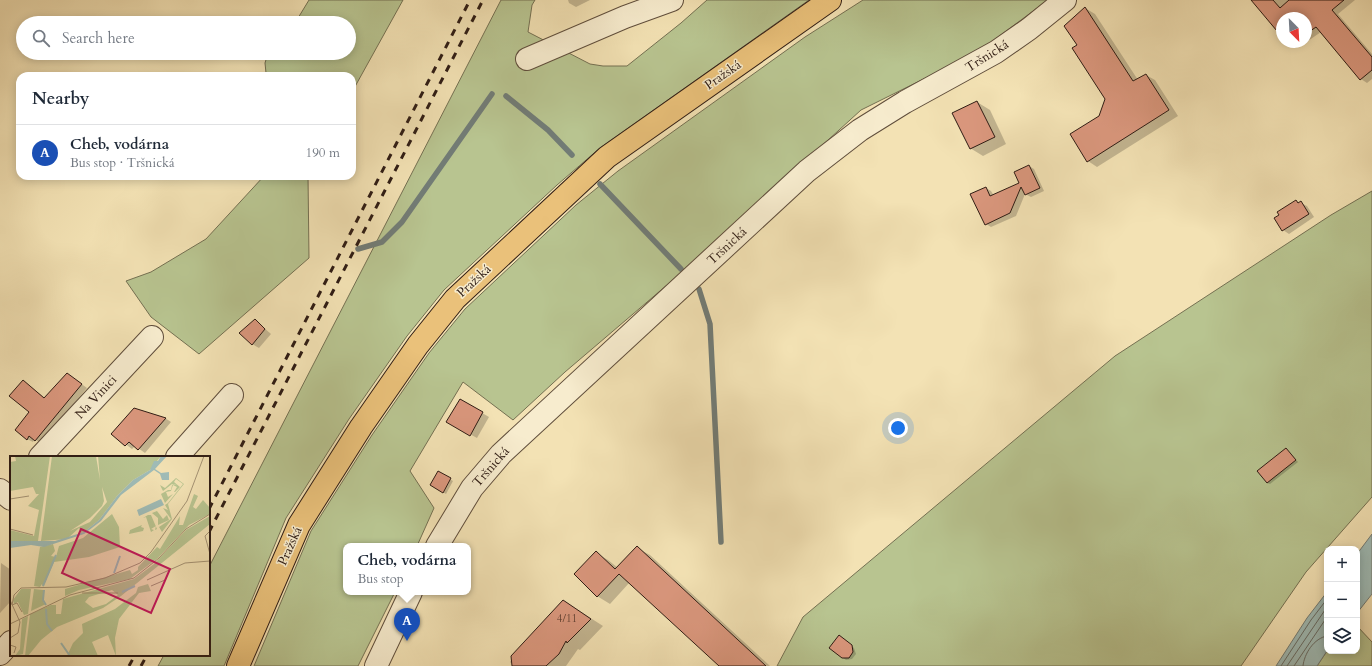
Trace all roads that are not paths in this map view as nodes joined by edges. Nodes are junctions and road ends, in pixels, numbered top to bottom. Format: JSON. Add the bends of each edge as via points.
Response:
{"nodes":[{"id":1,"x":672,"y":0,"type":"edge"},
{"id":2,"x":830,"y":0,"type":"edge"},
{"id":3,"x":1065,"y":0,"type":"edge"},
{"id":4,"x":527,"y":59,"type":"dead end"},
{"id":5,"x":152,"y":337,"type":"dead end"},
{"id":6,"x":232,"y":395,"type":"dead end"},
{"id":7,"x":41,"y":456,"type":"edge"},
{"id":8,"x":177,"y":456,"type":"edge"},
{"id":9,"x":439,"y":543,"type":"edge"},
{"id":10,"x":410,"y":595,"type":"edge"},
{"id":11,"x":10,"y":643,"type":"edge"},
{"id":12,"x":0,"y":654,"type":"edge"},
{"id":13,"x":238,"y":666,"type":"edge"},
{"id":14,"x":376,"y":666,"type":"edge"}],
"edges":[{"from":1,"to":4,"type":"street","via":[[624,17]]},
{"from":2,"to":13,"type":"main road","name":"Pražská","via":[[607,157],[455,299],[418,345],[361,427],[299,525]]},
{"from":3,"to":9,"type":"street","name":"Tršnická","via":[[996,52],[860,130],[807,171],[501,454],[472,488]]},
{"from":5,"to":7,"type":"street","name":"Na Vinici"},
{"from":6,"to":8,"type":"street"},
{"from":10,"to":14,"type":"street"},
{"from":11,"to":12,"type":"street"}]}
